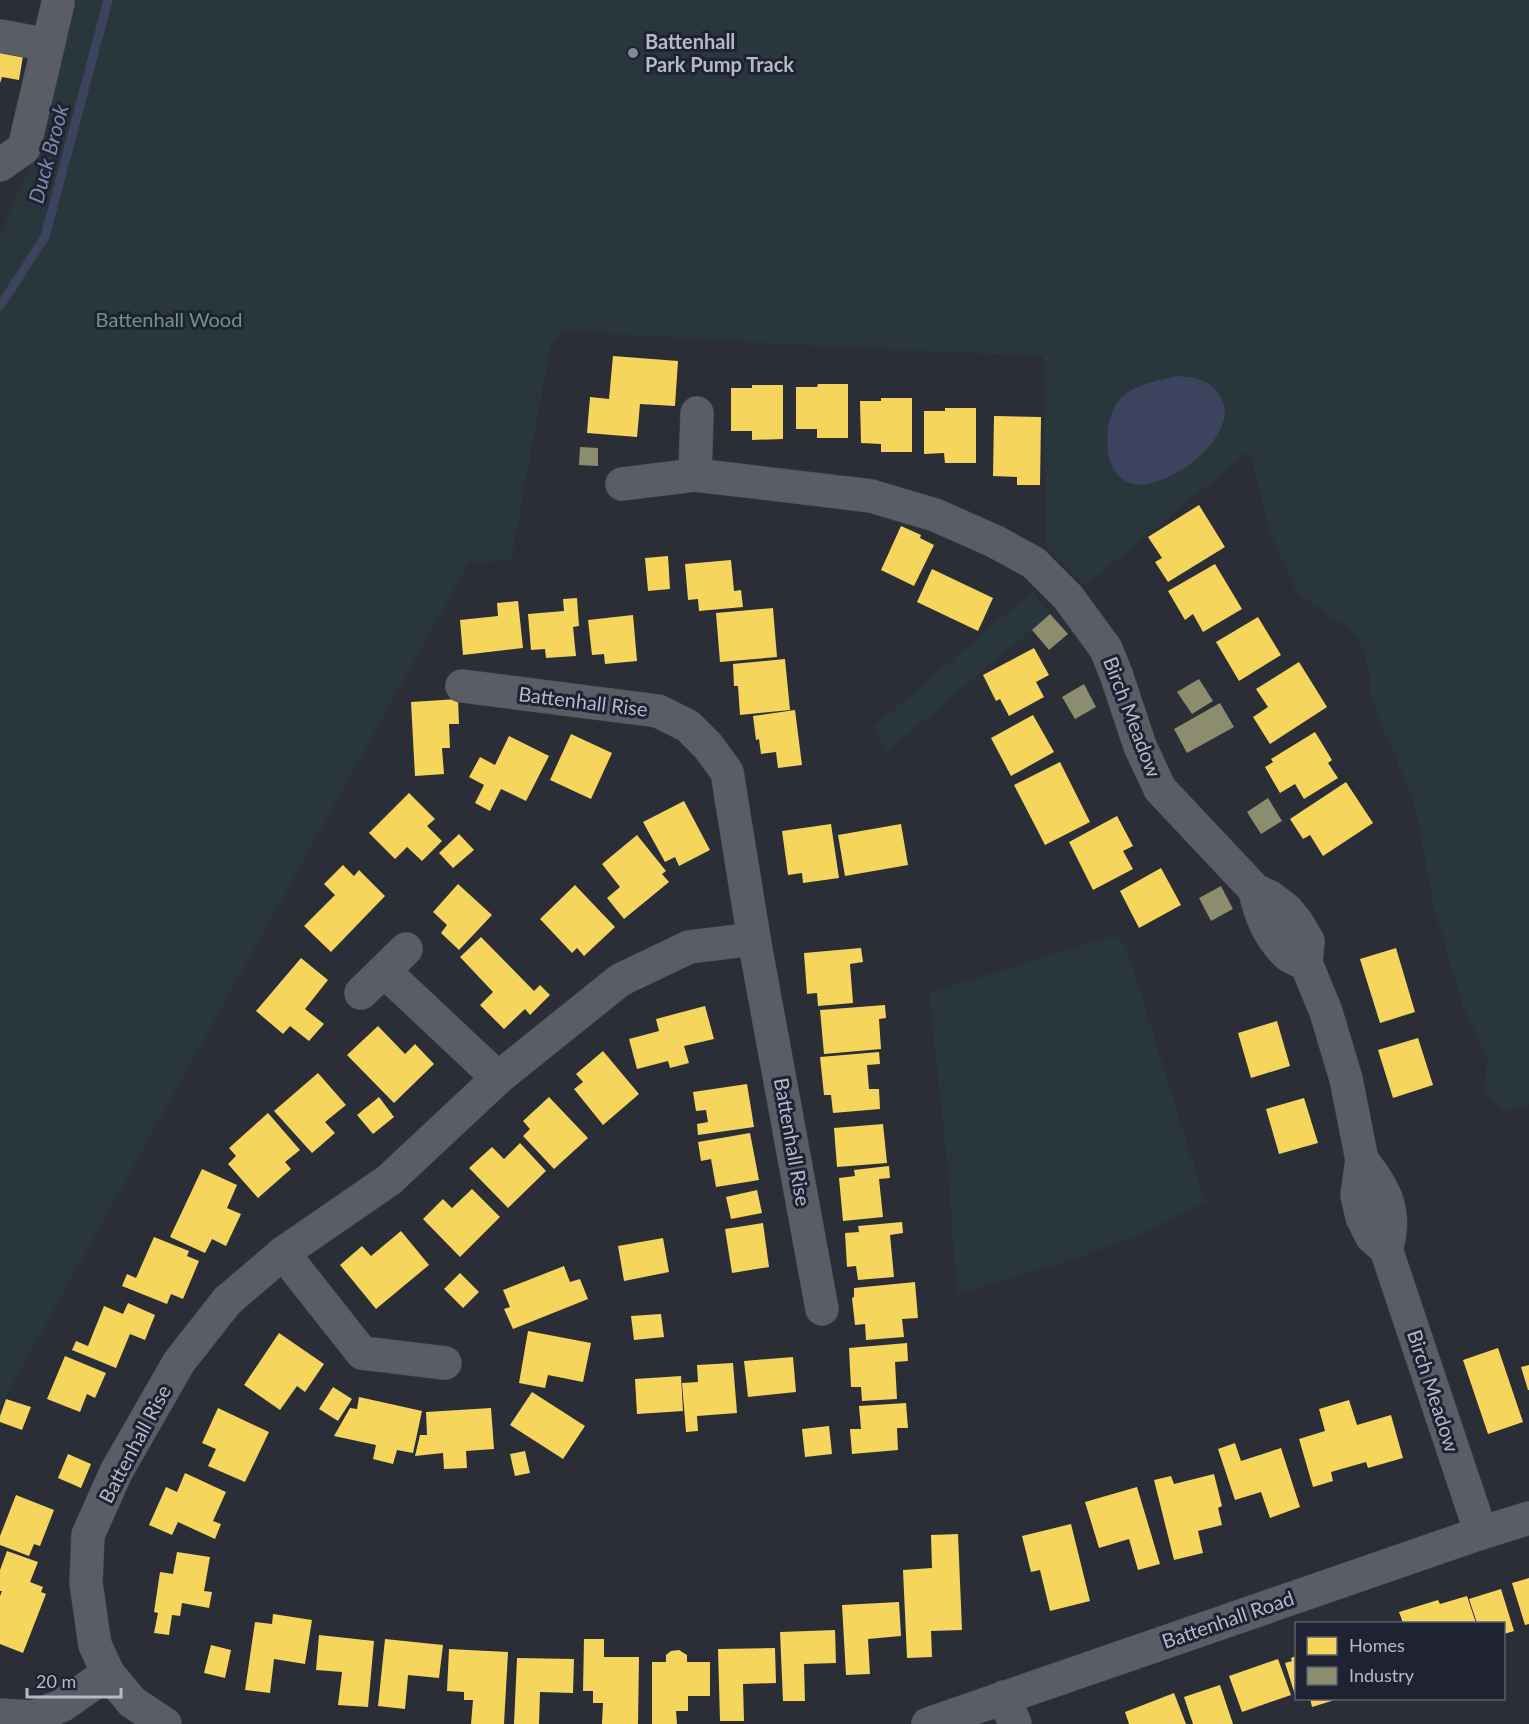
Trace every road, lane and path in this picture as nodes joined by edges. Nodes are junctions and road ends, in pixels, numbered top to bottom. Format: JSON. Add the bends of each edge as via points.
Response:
{"nodes":[{"id":1,"x":58,"y":3,"type":"dead end"},
{"id":2,"x":0,"y":36,"type":"edge"},
{"id":3,"x":48,"y":45,"type":"junction"},
{"id":4,"x":12,"y":157,"type":"edge"},
{"id":5,"x":697,"y":413,"type":"dead end"},
{"id":6,"x":695,"y":474,"type":"junction"},
{"id":7,"x":622,"y":484,"type":"dead end"},
{"id":8,"x":462,"y":686,"type":"dead end"},
{"id":9,"x":754,"y":939,"type":"junction"},
{"id":10,"x":384,"y":971,"type":"dead end"},
{"id":11,"x":498,"y":1078,"type":"junction"},
{"id":12,"x":283,"y":1253,"type":"junction"},
{"id":13,"x":822,"y":1309,"type":"dead end"},
{"id":14,"x":445,"y":1363,"type":"dead end"},
{"id":15,"x":1529,"y":1518,"type":"edge"},
{"id":16,"x":1480,"y":1533,"type":"junction"},
{"id":17,"x":108,"y":1673,"type":"junction"},
{"id":18,"x":1010,"y":1711,"type":"edge"},
{"id":19,"x":0,"y":1715,"type":"edge"},
{"id":20,"x":165,"y":1724,"type":"edge"},
{"id":21,"x":928,"y":1724,"type":"edge"}],
"edges":[{"from":1,"to":3,"type":"street"},
{"from":2,"to":3,"type":"street"},
{"from":3,"to":4,"type":"street"},
{"from":5,"to":6,"type":"street"},
{"from":6,"to":7,"type":"street","name":"Birch Meadow"},
{"from":6,"to":16,"type":"street","name":"Birch Meadow","via":[[871,496],[935,515],[1034,563],[1068,597],[1106,649],[1140,746],[1160,789],[1256,890],[1258,906],[1276,940],[1290,957],[1306,963],[1346,1079],[1362,1160],[1357,1195],[1362,1217],[1372,1237],[1386,1249]]},
{"from":8,"to":9,"type":"street","name":"Battenhall Rise","via":[[658,711],[688,726],[727,772]]},
{"from":9,"to":11,"type":"street","name":"Battenhall Rise","via":[[689,947],[620,980]]},
{"from":9,"to":13,"type":"street","name":"Battenhall Rise"},
{"from":10,"to":11,"type":"street"},
{"from":11,"to":12,"type":"street","name":"Battenhall Rise","via":[[389,1180]]},
{"from":12,"to":14,"type":"street","via":[[362,1353]]},
{"from":12,"to":17,"type":"street","name":"Battenhall Rise","via":[[227,1301],[179,1362],[116,1472],[88,1535],[86,1583],[93,1635]]},
{"from":15,"to":16,"type":"street","name":"Battenhall Road"},
{"from":16,"to":18,"type":"street","name":"Battenhall Road"},
{"from":17,"to":19,"type":"street","via":[[63,1705],[33,1717]]},
{"from":17,"to":20,"type":"street","via":[[132,1702]]},
{"from":18,"to":21,"type":"street","name":"Battenhall Road"}]}
